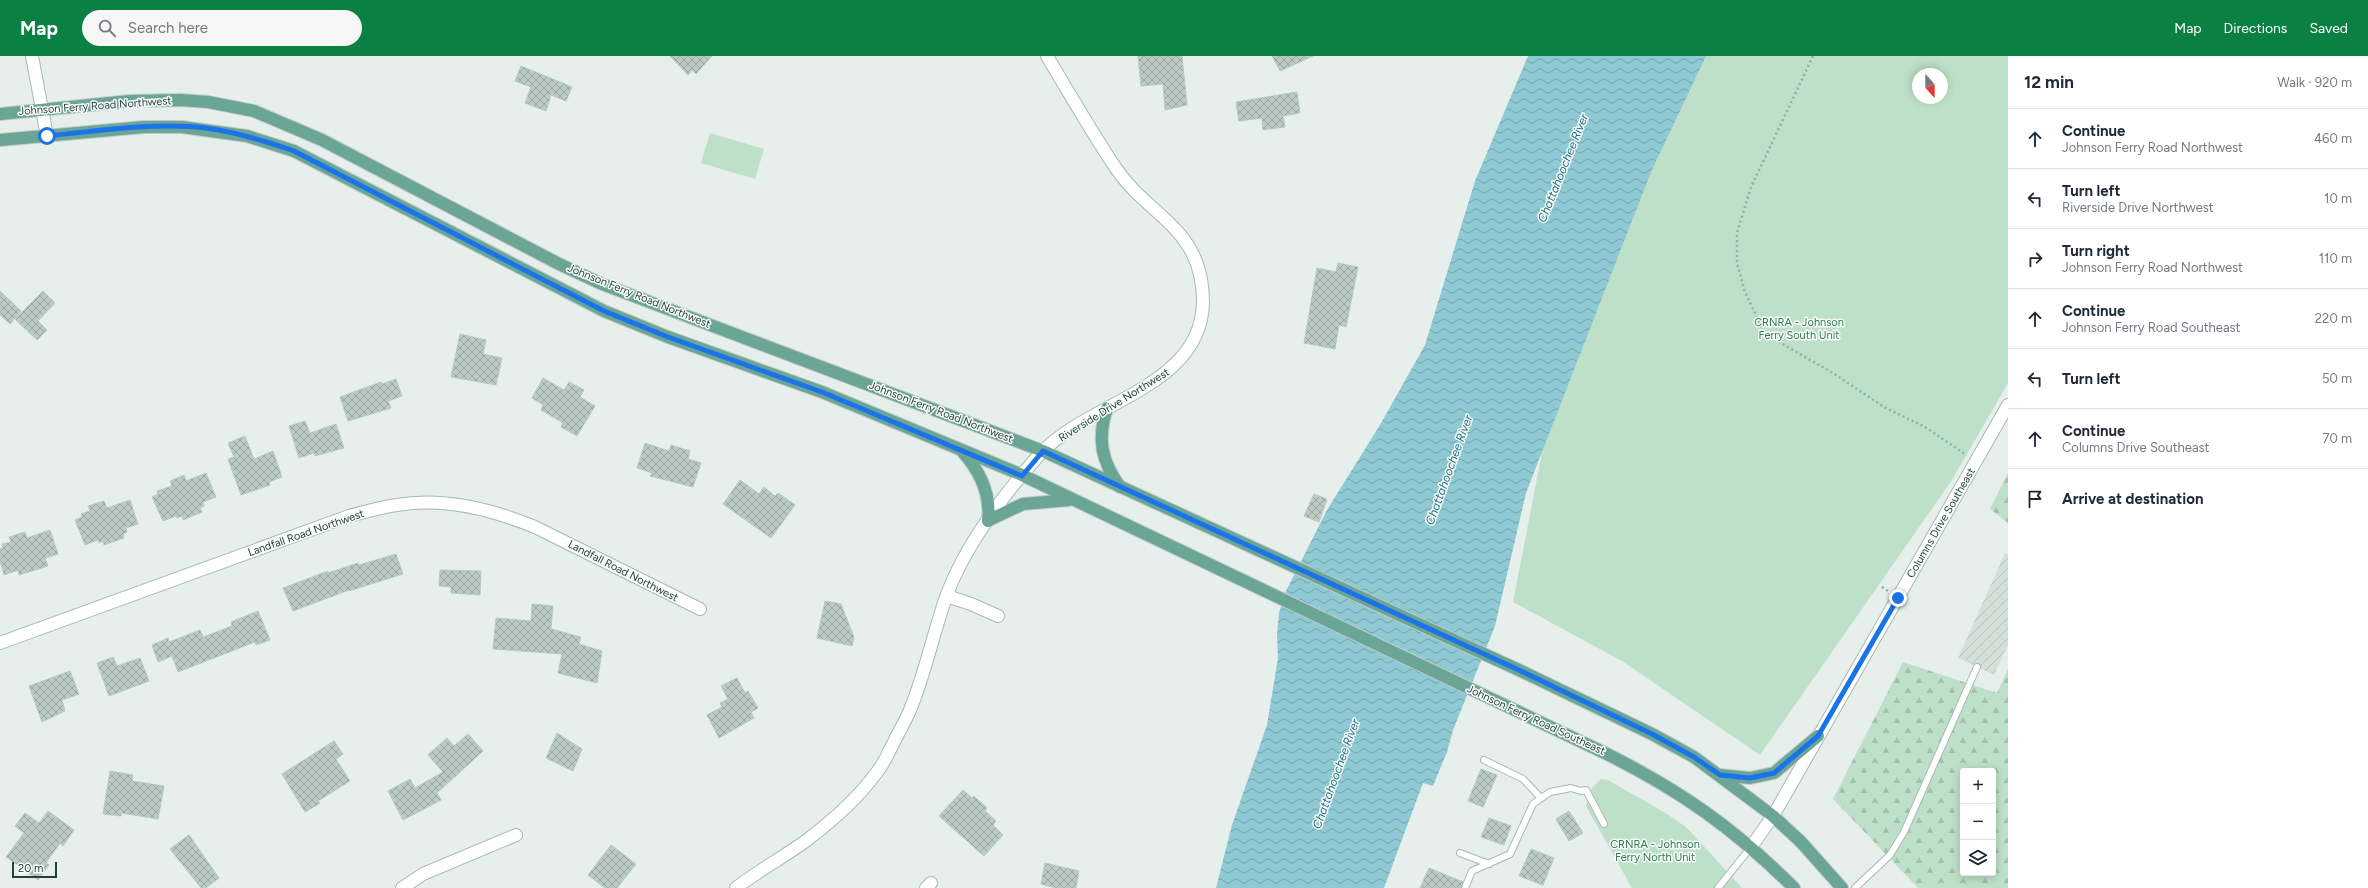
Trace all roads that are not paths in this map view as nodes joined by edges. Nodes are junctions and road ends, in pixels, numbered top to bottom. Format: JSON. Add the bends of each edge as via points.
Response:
{"nodes":[{"id":1,"x":32,"y":56,"type":"edge"},
{"id":2,"x":1047,"y":56,"type":"edge"},
{"id":3,"x":43,"y":109,"type":"junction"},
{"id":4,"x":0,"y":114,"type":"edge"},
{"id":5,"x":47,"y":136,"type":"junction"},
{"id":6,"x":0,"y":140,"type":"edge"},
{"id":7,"x":2008,"y":405,"type":"edge"},
{"id":8,"x":1107,"y":408,"type":"junction"},
{"id":9,"x":960,"y":449,"type":"junction"},
{"id":10,"x":1043,"y":451,"type":"junction"},
{"id":11,"x":1022,"y":476,"type":"junction"},
{"id":12,"x":1121,"y":488,"type":"junction"},
{"id":13,"x":1072,"y":500,"type":"junction"},
{"id":14,"x":988,"y":521,"type":"junction"},
{"id":15,"x":1255,"y":588,"type":"joint"},
{"id":16,"x":947,"y":596,"type":"junction"},
{"id":17,"x":700,"y":609,"type":"dead end"},
{"id":18,"x":998,"y":616,"type":"dead end"},
{"id":19,"x":0,"y":643,"type":"edge"},
{"id":20,"x":1977,"y":667,"type":"dead end"},
{"id":21,"x":1818,"y":736,"type":"junction"},
{"id":22,"x":1484,"y":760,"type":"dead end"},
{"id":23,"x":1720,"y":775,"type":"junction"},
{"id":24,"x":1541,"y":798,"type":"junction"},
{"id":25,"x":1773,"y":816,"type":"junction"},
{"id":26,"x":1604,"y":824,"type":"dead end"},
{"id":27,"x":516,"y":835,"type":"dead end"},
{"id":28,"x":1751,"y":847,"type":"junction"},
{"id":29,"x":1460,"y":853,"type":"dead end"},
{"id":30,"x":1489,"y":864,"type":"junction"},
{"id":31,"x":402,"y":888,"type":"edge"},
{"id":32,"x":736,"y":888,"type":"edge"},
{"id":33,"x":1465,"y":888,"type":"edge"},
{"id":34,"x":1718,"y":888,"type":"edge"},
{"id":35,"x":1794,"y":888,"type":"edge"},
{"id":36,"x":1842,"y":888,"type":"edge"},
{"id":37,"x":1855,"y":888,"type":"edge"}],
"edges":[{"from":1,"to":3,"type":"street"},
{"from":2,"to":8,"type":"street","name":"Riverside Drive Northwest","via":[[1124,179],[1181,234],[1193,255],[1202,290],[1199,327],[1182,360],[1164,374]]},
{"from":3,"to":4,"type":"main road","name":"Johnson Ferry Road Northwest"},
{"from":3,"to":5,"type":"street"},
{"from":3,"to":10,"type":"main road","name":"Johnson Ferry Road Northwest","via":[[180,100],[237,107],[259,113],[322,140],[602,284]]},
{"from":5,"to":6,"type":"main road","name":"Johnson Ferry Road Northwest"},
{"from":5,"to":9,"type":"main road","name":"Johnson Ferry Road Northwest","via":[[182,126],[266,141],[320,163],[604,311],[822,392]]},
{"from":7,"to":21,"type":"street","name":"Columns Drive Southeast"},
{"from":8,"to":10,"type":"street","name":"Riverside Drive Northwest","via":[[1081,423]]},
{"from":8,"to":12,"type":"main road","via":[[1102,422],[1100,445],[1109,469]]},
{"from":9,"to":11,"type":"main road","name":"Johnson Ferry Road Northwest"},
{"from":9,"to":14,"type":"main road","via":[[977,470],[984,486],[989,505]]},
{"from":10,"to":11,"type":"street","name":"Riverside Drive Northwest"},
{"from":10,"to":12,"type":"main road","name":"Johnson Ferry Road Northwest"},
{"from":11,"to":13,"type":"main road","name":"Johnson Ferry Road Northwest"},
{"from":11,"to":14,"type":"street","name":"Riverside Drive Northwest"},
{"from":12,"to":23,"type":"main road","name":"Johnson Ferry Road Northwest","via":[[1521,671],[1652,734]]},
{"from":13,"to":14,"type":"main road","via":[[1027,503]]},
{"from":13,"to":15,"type":"main road","name":"Johnson Ferry Road Northwest"},
{"from":14,"to":16,"type":"street","name":"Riverside Drive Northwest","via":[[957,572]]},
{"from":15,"to":28,"type":"main road","name":"Johnson Ferry Road Southeast","via":[[1607,754],[1676,790]]},
{"from":16,"to":18,"type":"street"},
{"from":16,"to":32,"type":"street","name":"Riverside Drive Northwest","via":[[910,711],[879,771],[858,796],[808,840],[757,871]]},
{"from":17,"to":19,"type":"street","name":"Landfall Road Northwest","via":[[508,516],[451,503],[422,502],[397,504],[349,516]]},
{"from":20,"to":37,"type":"lane","via":[[1904,832],[1890,855]]},
{"from":21,"to":23,"type":"main road","via":[[1774,773],[1750,778]]},
{"from":21,"to":25,"type":"street","name":"Columns Drive Southeast"},
{"from":22,"to":24,"type":"lane","via":[[1523,779]]},
{"from":23,"to":25,"type":"main road"},
{"from":24,"to":26,"type":"lane","via":[[1550,792],[1571,788],[1586,790]]},
{"from":24,"to":30,"type":"lane","via":[[1533,804],[1510,854]]},
{"from":25,"to":28,"type":"street","name":"Columns Drive Southeast"},
{"from":25,"to":36,"type":"main road","via":[[1801,842]]},
{"from":27,"to":31,"type":"street","via":[[423,874]]},
{"from":28,"to":34,"type":"lane"},
{"from":28,"to":35,"type":"main road","name":"Johnson Ferry Road Southeast"},
{"from":29,"to":30,"type":"lane"},
{"from":30,"to":33,"type":"lane","via":[[1472,871]]}]}
